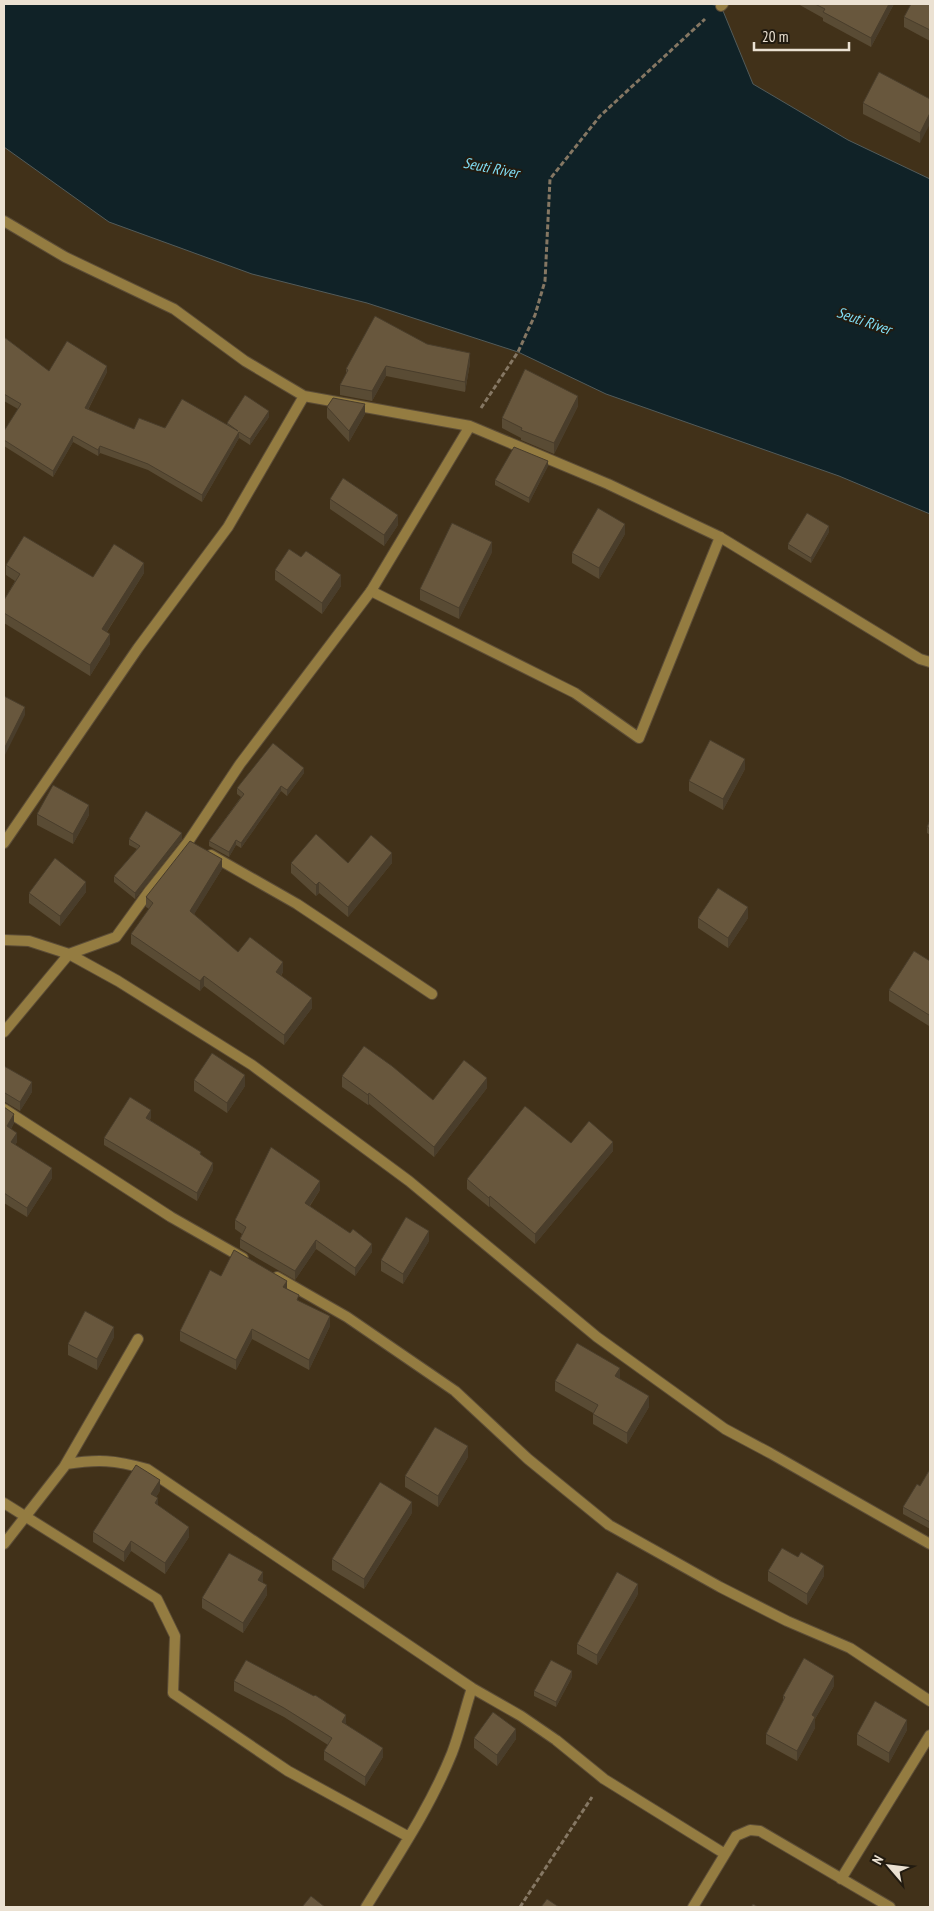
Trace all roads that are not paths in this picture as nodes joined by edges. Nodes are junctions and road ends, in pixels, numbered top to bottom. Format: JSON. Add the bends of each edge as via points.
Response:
{"nodes":[{"id":1,"x":4,"y":221,"type":"edge"},
{"id":2,"x":304,"y":396,"type":"junction"},
{"id":3,"x":470,"y":426,"type":"junction"},
{"id":4,"x":720,"y":538,"type":"junction"},
{"id":5,"x":371,"y":591,"type":"junction"},
{"id":6,"x":930,"y":662,"type":"edge"},
{"id":7,"x":4,"y":843,"type":"edge"},
{"id":8,"x":197,"y":847,"type":"junction"},
{"id":9,"x":4,"y":940,"type":"edge"},
{"id":10,"x":68,"y":954,"type":"junction"},
{"id":11,"x":432,"y":994,"type":"dead end"},
{"id":12,"x":4,"y":1032,"type":"edge"},
{"id":13,"x":4,"y":1110,"type":"edge"},
{"id":14,"x":255,"y":1265,"type":"edge"},
{"id":15,"x":272,"y":1274,"type":"edge"},
{"id":16,"x":138,"y":1338,"type":"dead end"},
{"id":17,"x":66,"y":1464,"type":"junction"},
{"id":18,"x":4,"y":1503,"type":"edge"},
{"id":19,"x":26,"y":1516,"type":"junction"},
{"id":20,"x":4,"y":1544,"type":"edge"},
{"id":21,"x":930,"y":1544,"type":"edge"},
{"id":22,"x":472,"y":1688,"type":"junction"},
{"id":23,"x":930,"y":1701,"type":"edge"},
{"id":24,"x":930,"y":1734,"type":"edge"},
{"id":25,"x":409,"y":1837,"type":"junction"},
{"id":26,"x":724,"y":1854,"type":"junction"},
{"id":27,"x":841,"y":1879,"type":"junction"},
{"id":28,"x":366,"y":1907,"type":"edge"},
{"id":29,"x":693,"y":1907,"type":"edge"},
{"id":30,"x":890,"y":1907,"type":"edge"}],
"edges":[{"from":1,"to":2,"type":"street","via":[[65,257],[174,309],[244,361]]},
{"from":2,"to":3,"type":"street"},
{"from":2,"to":7,"type":"street","via":[[228,528],[138,648]]},
{"from":3,"to":4,"type":"street","via":[[608,484]]},
{"from":3,"to":5,"type":"street"},
{"from":4,"to":5,"type":"street","via":[[639,738],[575,693]]},
{"from":4,"to":6,"type":"street","via":[[920,659]]},
{"from":5,"to":8,"type":"street","via":[[240,764]]},
{"from":8,"to":10,"type":"street","via":[[150,890],[116,937]]},
{"from":8,"to":11,"type":"street","via":[[297,904]]},
{"from":9,"to":10,"type":"street","via":[[29,941]]},
{"from":10,"to":12,"type":"street"},
{"from":10,"to":21,"type":"street","via":[[118,981],[252,1065],[409,1181],[596,1337],[725,1429]]},
{"from":13,"to":14,"type":"street","via":[[171,1217]]},
{"from":15,"to":23,"type":"street","via":[[347,1317],[455,1391],[528,1460],[610,1525],[720,1587],[850,1648]]},
{"from":16,"to":17,"type":"street"},
{"from":17,"to":19,"type":"street"},
{"from":17,"to":22,"type":"street","via":[[92,1460],[119,1461],[147,1469]]},
{"from":18,"to":19,"type":"street"},
{"from":19,"to":20,"type":"street"},
{"from":19,"to":25,"type":"street","via":[[157,1599],[175,1636],[173,1693],[288,1770]]},
{"from":22,"to":25,"type":"street","via":[[452,1753]]},
{"from":22,"to":26,"type":"street","via":[[521,1716],[604,1778]]},
{"from":24,"to":27,"type":"street"},
{"from":25,"to":28,"type":"street"},
{"from":26,"to":27,"type":"street","via":[[736,1836],[750,1830],[760,1831]]},
{"from":26,"to":29,"type":"street"},
{"from":27,"to":30,"type":"street"}]}
